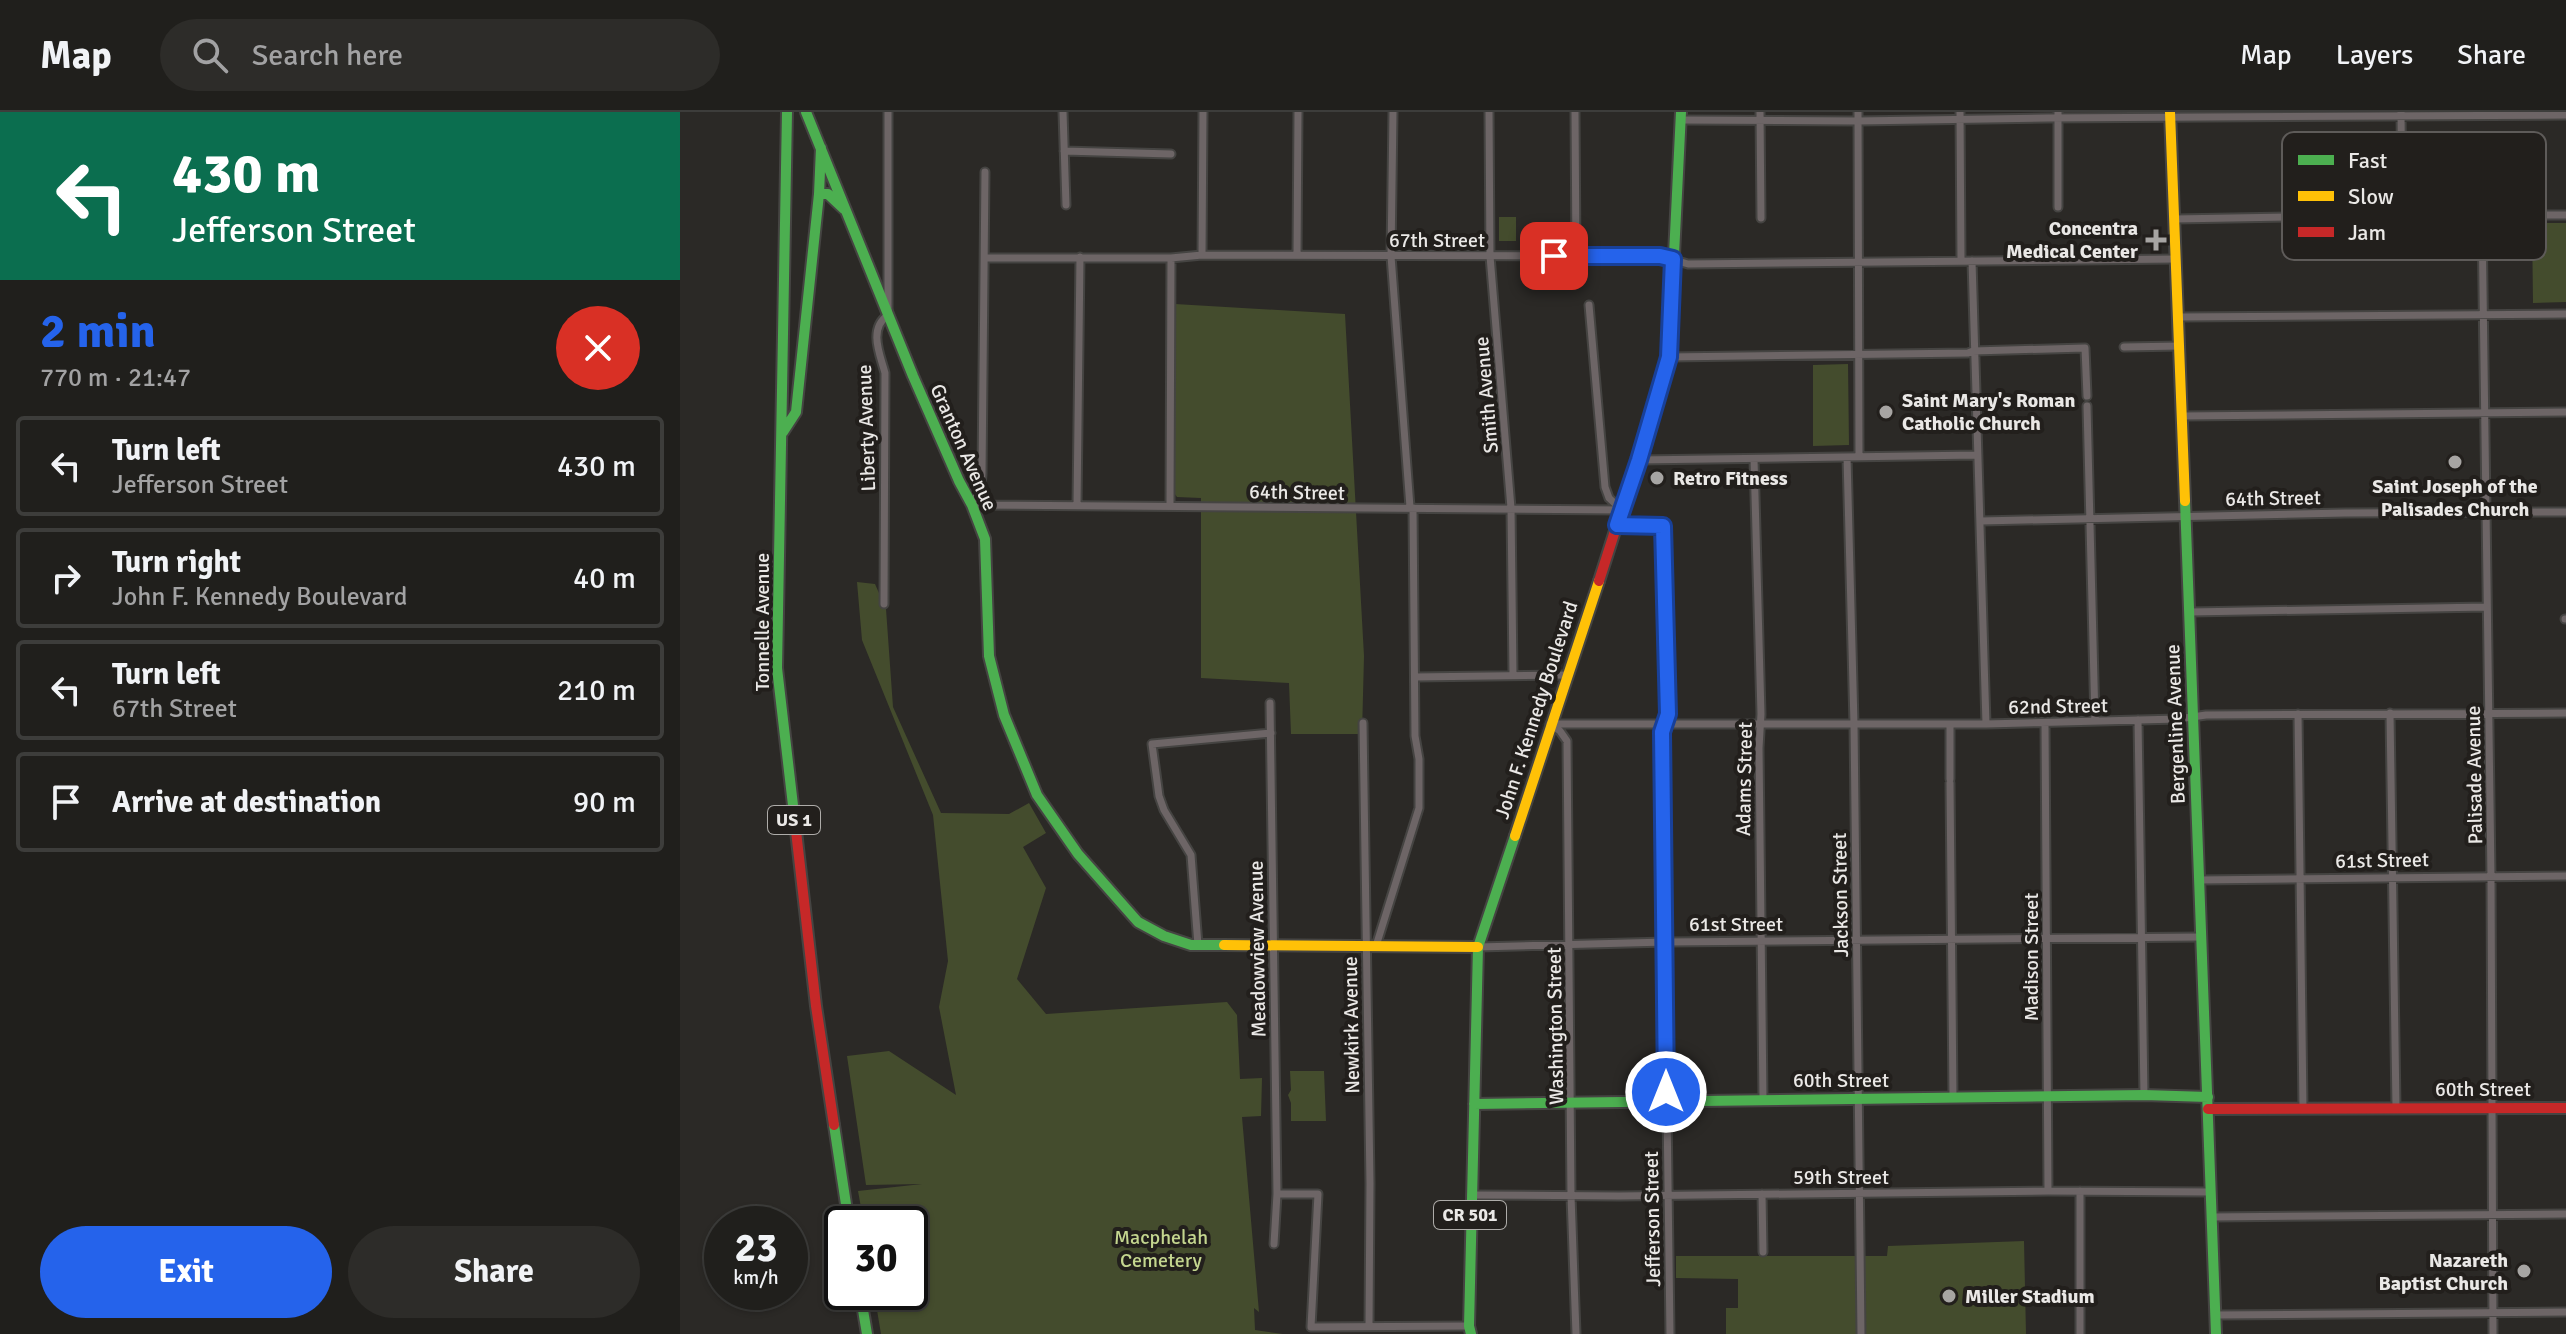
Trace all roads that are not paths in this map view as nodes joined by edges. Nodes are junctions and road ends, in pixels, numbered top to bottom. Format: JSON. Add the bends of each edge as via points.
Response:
{"nodes":[{"id":1,"x":787,"y":112,"type":"edge"},
{"id":2,"x":806,"y":112,"type":"edge"},
{"id":3,"x":888,"y":112,"type":"edge"},
{"id":4,"x":1063,"y":112,"type":"edge"},
{"id":5,"x":1203,"y":112,"type":"edge"},
{"id":6,"x":1298,"y":112,"type":"edge"},
{"id":7,"x":1393,"y":112,"type":"edge"},
{"id":8,"x":1489,"y":112,"type":"edge"},
{"id":9,"x":1575,"y":112,"type":"edge"},
{"id":10,"x":2401,"y":114,"type":"edge"},
{"id":11,"x":2058,"y":115,"type":"edge"},
{"id":12,"x":2170,"y":115,"type":"edge"},
{"id":13,"x":2566,"y":115,"type":"edge"},
{"id":14,"x":1681,"y":116,"type":"edge"},
{"id":15,"x":1760,"y":116,"type":"edge"},
{"id":16,"x":1858,"y":116,"type":"edge"},
{"id":17,"x":1960,"y":116,"type":"edge"},
{"id":18,"x":821,"y":148,"type":"junction"},
{"id":19,"x":1064,"y":151,"type":"junction"},
{"id":20,"x":1171,"y":154,"type":"dead end"},
{"id":21,"x":985,"y":172,"type":"dead end"},
{"id":22,"x":819,"y":194,"type":"junction"},
{"id":23,"x":1066,"y":205,"type":"dead end"},
{"id":24,"x":2058,"y":207,"type":"dead end"},
{"id":25,"x":844,"y":209,"type":"junction"},
{"id":26,"x":2282,"y":217,"type":"edge"},
{"id":27,"x":1761,"y":218,"type":"dead end"},
{"id":28,"x":2175,"y":219,"type":"junction"},
{"id":29,"x":1202,"y":255,"type":"junction"},
{"id":30,"x":1297,"y":255,"type":"junction"},
{"id":31,"x":1391,"y":256,"type":"junction"},
{"id":32,"x":1490,"y":256,"type":"junction"},
{"id":33,"x":1576,"y":256,"type":"junction"},
{"id":34,"x":1080,"y":257,"type":"junction"},
{"id":35,"x":985,"y":258,"type":"junction"},
{"id":36,"x":1171,"y":258,"type":"junction"},
{"id":37,"x":1673,"y":259,"type":"junction"},
{"id":38,"x":2176,"y":259,"type":"junction"},
{"id":39,"x":1961,"y":260,"type":"junction"},
{"id":40,"x":2483,"y":260,"type":"edge"},
{"id":41,"x":1972,"y":261,"type":"junction"},
{"id":42,"x":1860,"y":262,"type":"junction"},
{"id":43,"x":1589,"y":305,"type":"dead end"},
{"id":44,"x":2566,"y":314,"type":"edge"},
{"id":45,"x":888,"y":315,"type":"junction"},
{"id":46,"x":2484,"y":315,"type":"junction"},
{"id":47,"x":2179,"y":317,"type":"junction"},
{"id":48,"x":2180,"y":346,"type":"junction"},
{"id":49,"x":2124,"y":347,"type":"dead end"},
{"id":50,"x":1973,"y":351,"type":"junction"},
{"id":51,"x":1860,"y":355,"type":"junction"},
{"id":52,"x":1669,"y":357,"type":"junction"},
{"id":53,"x":2087,"y":396,"type":"dead end"},
{"id":54,"x":2087,"y":406,"type":"dead end"},
{"id":55,"x":2566,"y":412,"type":"edge"},
{"id":56,"x":2485,"y":413,"type":"junction"},
{"id":57,"x":2182,"y":416,"type":"junction"},
{"id":58,"x":783,"y":433,"type":"junction"},
{"id":59,"x":1977,"y":455,"type":"junction"},
{"id":60,"x":1859,"y":456,"type":"junction"},
{"id":61,"x":1847,"y":457,"type":"junction"},
{"id":62,"x":1754,"y":459,"type":"junction"},
{"id":63,"x":1639,"y":460,"type":"junction"},
{"id":64,"x":972,"y":505,"type":"junction"},
{"id":65,"x":1077,"y":505,"type":"junction"},
{"id":66,"x":1170,"y":505,"type":"junction"},
{"id":67,"x":1411,"y":508,"type":"junction"},
{"id":68,"x":1511,"y":508,"type":"junction"},
{"id":69,"x":1622,"y":510,"type":"junction"},
{"id":70,"x":2486,"y":512,"type":"junction"},
{"id":71,"x":2566,"y":512,"type":"edge"},
{"id":72,"x":2185,"y":516,"type":"junction"},
{"id":73,"x":2089,"y":518,"type":"junction"},
{"id":74,"x":1981,"y":521,"type":"junction"},
{"id":75,"x":1617,"y":525,"type":"junction"},
{"id":76,"x":884,"y":604,"type":"dead end"},
{"id":77,"x":2487,"y":607,"type":"junction"},
{"id":78,"x":2190,"y":612,"type":"junction"},
{"id":79,"x":1513,"y":675,"type":"junction"},
{"id":80,"x":1566,"y":675,"type":"junction"},
{"id":81,"x":1415,"y":677,"type":"junction"},
{"id":82,"x":1270,"y":703,"type":"dead end"},
{"id":83,"x":2390,"y":713,"type":"junction"},
{"id":84,"x":2566,"y":713,"type":"edge"},
{"id":85,"x":2298,"y":714,"type":"junction"},
{"id":86,"x":2489,"y":714,"type":"junction"},
{"id":87,"x":2192,"y":717,"type":"junction"},
{"id":88,"x":2138,"y":720,"type":"junction"},
{"id":89,"x":2095,"y":721,"type":"junction"},
{"id":90,"x":1363,"y":723,"type":"dead end"},
{"id":91,"x":2045,"y":723,"type":"junction"},
{"id":92,"x":1550,"y":724,"type":"junction"},
{"id":93,"x":1665,"y":724,"type":"junction"},
{"id":94,"x":1759,"y":724,"type":"junction"},
{"id":95,"x":1854,"y":724,"type":"junction"},
{"id":96,"x":1950,"y":724,"type":"junction"},
{"id":97,"x":1986,"y":724,"type":"junction"},
{"id":98,"x":1271,"y":733,"type":"junction"},
{"id":99,"x":2566,"y":876,"type":"edge"},
{"id":100,"x":2491,"y":877,"type":"junction"},
{"id":101,"x":2394,"y":878,"type":"junction"},
{"id":102,"x":2300,"y":879,"type":"junction"},
{"id":103,"x":2199,"y":880,"type":"junction"},
{"id":104,"x":2142,"y":937,"type":"junction"},
{"id":105,"x":2201,"y":937,"type":"junction"},
{"id":106,"x":2047,"y":939,"type":"junction"},
{"id":107,"x":1856,"y":941,"type":"junction"},
{"id":108,"x":1951,"y":941,"type":"junction"},
{"id":109,"x":1666,"y":942,"type":"junction"},
{"id":110,"x":1760,"y":942,"type":"junction"},
{"id":111,"x":1198,"y":945,"type":"junction"},
{"id":112,"x":1570,"y":945,"type":"junction"},
{"id":113,"x":1272,"y":946,"type":"junction"},
{"id":114,"x":1371,"y":946,"type":"junction"},
{"id":115,"x":1478,"y":947,"type":"junction"},
{"id":116,"x":2144,"y":1095,"type":"junction"},
{"id":117,"x":2047,"y":1097,"type":"junction"},
{"id":118,"x":1857,"y":1098,"type":"junction"},
{"id":119,"x":1953,"y":1098,"type":"junction"},
{"id":120,"x":1763,"y":1099,"type":"junction"},
{"id":121,"x":1666,"y":1100,"type":"junction"},
{"id":122,"x":1572,"y":1101,"type":"junction"},
{"id":123,"x":2208,"y":1103,"type":"junction"},
{"id":124,"x":1474,"y":1104,"type":"junction"},
{"id":125,"x":2396,"y":1107,"type":"junction"},
{"id":126,"x":2493,"y":1107,"type":"junction"},
{"id":127,"x":2303,"y":1108,"type":"junction"},
{"id":128,"x":2566,"y":1108,"type":"edge"},
{"id":129,"x":2048,"y":1191,"type":"junction"},
{"id":130,"x":2080,"y":1191,"type":"junction"},
{"id":131,"x":2211,"y":1192,"type":"junction"},
{"id":132,"x":1858,"y":1193,"type":"junction"},
{"id":133,"x":1277,"y":1194,"type":"junction"},
{"id":134,"x":1762,"y":1194,"type":"junction"},
{"id":135,"x":1471,"y":1195,"type":"junction"},
{"id":136,"x":1668,"y":1195,"type":"junction"},
{"id":137,"x":1571,"y":1196,"type":"junction"},
{"id":138,"x":846,"y":1206,"type":"edge"},
{"id":139,"x":2566,"y":1214,"type":"edge"},
{"id":140,"x":2493,"y":1215,"type":"junction"},
{"id":141,"x":2212,"y":1217,"type":"junction"},
{"id":142,"x":1274,"y":1244,"type":"dead end"},
{"id":143,"x":1763,"y":1252,"type":"dead end"},
{"id":144,"x":863,"y":1310,"type":"edge"},
{"id":145,"x":2566,"y":1312,"type":"edge"},
{"id":146,"x":2493,"y":1313,"type":"junction"},
{"id":147,"x":2216,"y":1315,"type":"junction"},
{"id":148,"x":1369,"y":1326,"type":"junction"},
{"id":149,"x":1468,"y":1331,"type":"edge"},
{"id":150,"x":867,"y":1334,"type":"edge"},
{"id":151,"x":1576,"y":1334,"type":"edge"},
{"id":152,"x":1670,"y":1334,"type":"edge"},
{"id":153,"x":1861,"y":1334,"type":"edge"},
{"id":154,"x":2080,"y":1334,"type":"edge"},
{"id":155,"x":2216,"y":1334,"type":"edge"},
{"id":156,"x":2493,"y":1334,"type":"edge"}],
"edges":[{"from":1,"to":58,"type":"street","name":"Tonnelle Avenue","number":"US 1"},
{"from":2,"to":18,"type":"street","name":"Granton Avenue"},
{"from":3,"to":45,"type":"street","name":"Liberty Avenue"},
{"from":4,"to":19,"type":"street"},
{"from":5,"to":29,"type":"street"},
{"from":6,"to":30,"type":"street"},
{"from":7,"to":31,"type":"street"},
{"from":8,"to":32,"type":"street","name":"Smith Avenue"},
{"from":9,"to":33,"type":"street"},
{"from":10,"to":12,"type":"street"},
{"from":10,"to":13,"type":"street"},
{"from":11,"to":12,"type":"street"},
{"from":11,"to":17,"type":"street"},
{"from":11,"to":24,"type":"street"},
{"from":12,"to":28,"type":"street","name":"Bergenline Avenue"},
{"from":14,"to":15,"type":"street"},
{"from":14,"to":37,"type":"street","name":"John F. Kennedy Boulevard","number":"CR 501"},
{"from":15,"to":16,"type":"street"},
{"from":15,"to":27,"type":"street"},
{"from":16,"to":17,"type":"street"},
{"from":16,"to":42,"type":"street"},
{"from":17,"to":39,"type":"street"},
{"from":18,"to":22,"type":"street"},
{"from":18,"to":25,"type":"street","name":"Granton Avenue"},
{"from":19,"to":20,"type":"street"},
{"from":19,"to":23,"type":"street"},
{"from":21,"to":35,"type":"street"},
{"from":22,"to":25,"type":"street","via":[[828,194]]},
{"from":22,"to":58,"type":"street","via":[[796,412]]},
{"from":25,"to":45,"type":"street","name":"Granton Avenue"},
{"from":26,"to":28,"type":"street"},
{"from":28,"to":38,"type":"street","name":"Bergenline Avenue"},
{"from":29,"to":30,"type":"street","name":"67th Street"},
{"from":29,"to":36,"type":"street","name":"67th Street"},
{"from":30,"to":31,"type":"street","name":"67th Street"},
{"from":31,"to":32,"type":"street","name":"67th Street"},
{"from":31,"to":67,"type":"street"},
{"from":32,"to":33,"type":"street","name":"67th Street"},
{"from":32,"to":68,"type":"street","name":"Smith Avenue"},
{"from":33,"to":37,"type":"street","name":"67th Street"},
{"from":34,"to":35,"type":"street","name":"67th Street"},
{"from":34,"to":36,"type":"street","name":"67th Street"},
{"from":34,"to":65,"type":"street"},
{"from":35,"to":64,"type":"street","via":[[982,474]]},
{"from":36,"to":66,"type":"street"},
{"from":37,"to":42,"type":"street","name":"67th Street","via":[[1688,264]]},
{"from":37,"to":52,"type":"street","name":"John F. Kennedy Boulevard","number":"CR 501"},
{"from":38,"to":41,"type":"street","name":"67th Street"},
{"from":38,"to":47,"type":"street","name":"Bergenline Avenue"},
{"from":39,"to":41,"type":"street","name":"67th Street"},
{"from":39,"to":42,"type":"street","name":"67th Street"},
{"from":40,"to":46,"type":"street","name":"Palisade Avenue"},
{"from":41,"to":50,"type":"street"},
{"from":42,"to":51,"type":"street"},
{"from":43,"to":69,"type":"street","via":[[1605,487]]},
{"from":44,"to":46,"type":"street"},
{"from":45,"to":64,"type":"street","name":"Granton Avenue"},
{"from":45,"to":76,"type":"street","name":"Liberty Avenue","via":[[876,336],[885,373]]},
{"from":46,"to":47,"type":"street"},
{"from":46,"to":56,"type":"street","name":"Palisade Avenue"},
{"from":47,"to":48,"type":"street","name":"Bergenline Avenue"},
{"from":48,"to":49,"type":"street"},
{"from":48,"to":57,"type":"street","name":"Bergenline Avenue"},
{"from":50,"to":51,"type":"street"},
{"from":50,"to":53,"type":"street","via":[[2085,348]]},
{"from":50,"to":59,"type":"street"},
{"from":51,"to":52,"type":"street"},
{"from":51,"to":60,"type":"street"},
{"from":52,"to":63,"type":"street","name":"John F. Kennedy Boulevard","number":"CR 501"},
{"from":54,"to":73,"type":"street"},
{"from":55,"to":56,"type":"street"},
{"from":56,"to":57,"type":"street"},
{"from":56,"to":70,"type":"street","name":"Palisade Avenue"},
{"from":57,"to":72,"type":"street","name":"Bergenline Avenue"},
{"from":58,"to":138,"type":"street","name":"Tonnelle Avenue","number":"US 1","via":[[777,668],[816,1006]]},
{"from":59,"to":60,"type":"street"},
{"from":59,"to":74,"type":"street"},
{"from":60,"to":61,"type":"street"},
{"from":61,"to":62,"type":"street"},
{"from":61,"to":95,"type":"street","name":"Jackson Street"},
{"from":62,"to":63,"type":"street"},
{"from":62,"to":94,"type":"street","name":"Adams Street"},
{"from":63,"to":69,"type":"street","name":"John F. Kennedy Boulevard","number":"CR 501"},
{"from":64,"to":65,"type":"street","name":"64th Street"},
{"from":64,"to":111,"type":"street","name":"Granton Avenue","via":[[985,539],[989,656],[1004,715],[1037,795],[1078,854],[1138,922]]},
{"from":65,"to":66,"type":"street","name":"64th Street"},
{"from":66,"to":67,"type":"street","name":"64th Street"},
{"from":67,"to":68,"type":"street","name":"64th Street"},
{"from":67,"to":81,"type":"street"},
{"from":68,"to":69,"type":"street","name":"64th Street"},
{"from":68,"to":79,"type":"street","name":"Smith Avenue"},
{"from":69,"to":75,"type":"street","name":"John F. Kennedy Boulevard","number":"CR 501"},
{"from":70,"to":71,"type":"street","name":"64th Street"},
{"from":70,"to":72,"type":"street","name":"64th Street"},
{"from":70,"to":77,"type":"street","name":"Palisade Avenue"},
{"from":72,"to":73,"type":"street","name":"64th Street"},
{"from":72,"to":78,"type":"street","name":"Bergenline Avenue"},
{"from":73,"to":74,"type":"street","name":"64th Street"},
{"from":73,"to":89,"type":"street"},
{"from":74,"to":97,"type":"street"},
{"from":75,"to":80,"type":"street","name":"John F. Kennedy Boulevard","number":"CR 501"},
{"from":75,"to":93,"type":"street","name":"Jefferson Street","via":[[1663,526]]},
{"from":77,"to":78,"type":"street"},
{"from":77,"to":86,"type":"street","name":"Palisade Avenue"},
{"from":78,"to":87,"type":"street","name":"Bergenline Avenue"},
{"from":79,"to":80,"type":"street"},
{"from":79,"to":81,"type":"street"},
{"from":80,"to":92,"type":"street","name":"John F. Kennedy Boulevard","number":"CR 501"},
{"from":81,"to":114,"type":"street","via":[[1419,808]]},
{"from":82,"to":98,"type":"street","name":"Meadowview Avenue"},
{"from":83,"to":85,"type":"street","name":"62nd Street"},
{"from":83,"to":86,"type":"street","name":"62nd Street"},
{"from":83,"to":101,"type":"street"},
{"from":84,"to":86,"type":"street","name":"62nd Street"},
{"from":85,"to":87,"type":"street","name":"62nd Street"},
{"from":85,"to":102,"type":"street"},
{"from":86,"to":100,"type":"street","name":"Palisade Avenue"},
{"from":87,"to":88,"type":"street","name":"62nd Street"},
{"from":87,"to":103,"type":"street","name":"Bergenline Avenue"},
{"from":88,"to":89,"type":"street","name":"62nd Street"},
{"from":88,"to":104,"type":"street"},
{"from":89,"to":91,"type":"street","name":"62nd Street"},
{"from":90,"to":114,"type":"street","name":"Newkirk Avenue"},
{"from":91,"to":97,"type":"street","name":"62nd Street"},
{"from":91,"to":106,"type":"street","name":"Madison Street"},
{"from":92,"to":93,"type":"street","name":"62nd Street"},
{"from":92,"to":112,"type":"street","name":"Washington Street","via":[[1567,741]]},
{"from":92,"to":115,"type":"street","name":"John F. Kennedy Boulevard","number":"CR 501"},
{"from":93,"to":94,"type":"street","name":"62nd Street"},
{"from":93,"to":109,"type":"street","name":"Jefferson Street"},
{"from":94,"to":95,"type":"street","name":"62nd Street"},
{"from":94,"to":110,"type":"street","name":"Adams Street"},
{"from":95,"to":96,"type":"street","name":"62nd Street"},
{"from":95,"to":107,"type":"street","name":"Jackson Street"},
{"from":96,"to":97,"type":"street","name":"62nd Street"},
{"from":96,"to":108,"type":"street"},
{"from":98,"to":111,"type":"street","via":[[1152,744],[1159,796],[1191,855]]},
{"from":98,"to":113,"type":"street","name":"Meadowview Avenue"},
{"from":99,"to":100,"type":"street","name":"61st Street"},
{"from":100,"to":101,"type":"street","name":"61st Street"},
{"from":100,"to":126,"type":"street","name":"Palisade Avenue"},
{"from":101,"to":102,"type":"street","name":"61st Street"},
{"from":101,"to":125,"type":"street"},
{"from":102,"to":103,"type":"street","name":"61st Street"},
{"from":102,"to":127,"type":"street"},
{"from":103,"to":105,"type":"street","name":"Bergenline Avenue"},
{"from":104,"to":105,"type":"street","name":"61st Street"},
{"from":104,"to":106,"type":"street","name":"61st Street"},
{"from":104,"to":116,"type":"street"},
{"from":105,"to":123,"type":"street","name":"Bergenline Avenue"},
{"from":106,"to":108,"type":"street","name":"61st Street"},
{"from":106,"to":117,"type":"street","name":"Madison Street"},
{"from":107,"to":108,"type":"street","name":"61st Street"},
{"from":107,"to":110,"type":"street","name":"61st Street"},
{"from":107,"to":118,"type":"street","name":"Jackson Street"},
{"from":108,"to":119,"type":"street"},
{"from":109,"to":110,"type":"street","name":"61st Street"},
{"from":109,"to":112,"type":"street","name":"61st Street"},
{"from":109,"to":121,"type":"street","name":"Jefferson Street"},
{"from":110,"to":120,"type":"street","name":"Adams Street"},
{"from":111,"to":113,"type":"street","name":"Granton Avenue"},
{"from":112,"to":115,"type":"street","name":"61st Street"},
{"from":112,"to":122,"type":"street","name":"Washington Street"},
{"from":113,"to":114,"type":"street","name":"61st Street"},
{"from":113,"to":133,"type":"street","name":"Meadowview Avenue"},
{"from":114,"to":115,"type":"street","name":"61st Street"},
{"from":114,"to":148,"type":"street","name":"Newkirk Avenue"},
{"from":115,"to":124,"type":"street","name":"John F. Kennedy Boulevard","number":"CR 501"},
{"from":116,"to":117,"type":"street","name":"60th Street"},
{"from":116,"to":123,"type":"street","name":"60th Street"},
{"from":117,"to":119,"type":"street","name":"60th Street"},
{"from":117,"to":129,"type":"street","name":"Madison Street"},
{"from":118,"to":119,"type":"street","name":"60th Street"},
{"from":118,"to":120,"type":"street","name":"60th Street"},
{"from":118,"to":132,"type":"street","name":"Jackson Street"},
{"from":120,"to":121,"type":"street","name":"60th Street"},
{"from":121,"to":122,"type":"street","name":"60th Street"},
{"from":121,"to":136,"type":"street","name":"Jefferson Street"},
{"from":122,"to":124,"type":"street","name":"60th Street"},
{"from":122,"to":137,"type":"street","name":"Washington Street"},
{"from":123,"to":127,"type":"street","name":"60th Street"},
{"from":123,"to":131,"type":"street","name":"Bergenline Avenue"},
{"from":124,"to":135,"type":"street","name":"John F. Kennedy Boulevard","number":"CR 501"},
{"from":125,"to":126,"type":"street","name":"60th Street"},
{"from":125,"to":127,"type":"street","name":"60th Street"},
{"from":126,"to":128,"type":"street","name":"60th Street"},
{"from":126,"to":140,"type":"street","name":"Palisade Avenue"},
{"from":129,"to":130,"type":"street","name":"59th Street"},
{"from":129,"to":132,"type":"street","name":"59th Street"},
{"from":130,"to":131,"type":"street","name":"59th Street"},
{"from":130,"to":154,"type":"street"},
{"from":131,"to":141,"type":"street","name":"Bergenline Avenue"},
{"from":132,"to":134,"type":"street","name":"59th Street"},
{"from":132,"to":153,"type":"street","name":"Jackson Street"},
{"from":133,"to":142,"type":"street","name":"Meadowview Avenue"},
{"from":133,"to":148,"type":"street","via":[[1318,1194],[1311,1327]]},
{"from":134,"to":136,"type":"street","name":"59th Street"},
{"from":134,"to":143,"type":"street"},
{"from":135,"to":137,"type":"street","name":"59th Street"},
{"from":135,"to":149,"type":"street","name":"John F. Kennedy Boulevard","number":"CR 501"},
{"from":136,"to":137,"type":"street","name":"59th Street"},
{"from":136,"to":152,"type":"street","name":"Jefferson Street"},
{"from":137,"to":151,"type":"street","name":"Washington Street"},
{"from":139,"to":140,"type":"street"},
{"from":140,"to":141,"type":"street"},
{"from":140,"to":146,"type":"street","name":"Palisade Avenue"},
{"from":141,"to":147,"type":"street","name":"Bergenline Avenue"},
{"from":144,"to":150,"type":"street"},
{"from":145,"to":146,"type":"street"},
{"from":146,"to":147,"type":"street"},
{"from":146,"to":156,"type":"street","name":"Palisade Avenue"},
{"from":147,"to":155,"type":"street","name":"Bergenline Avenue"},
{"from":148,"to":149,"type":"street"}]}
